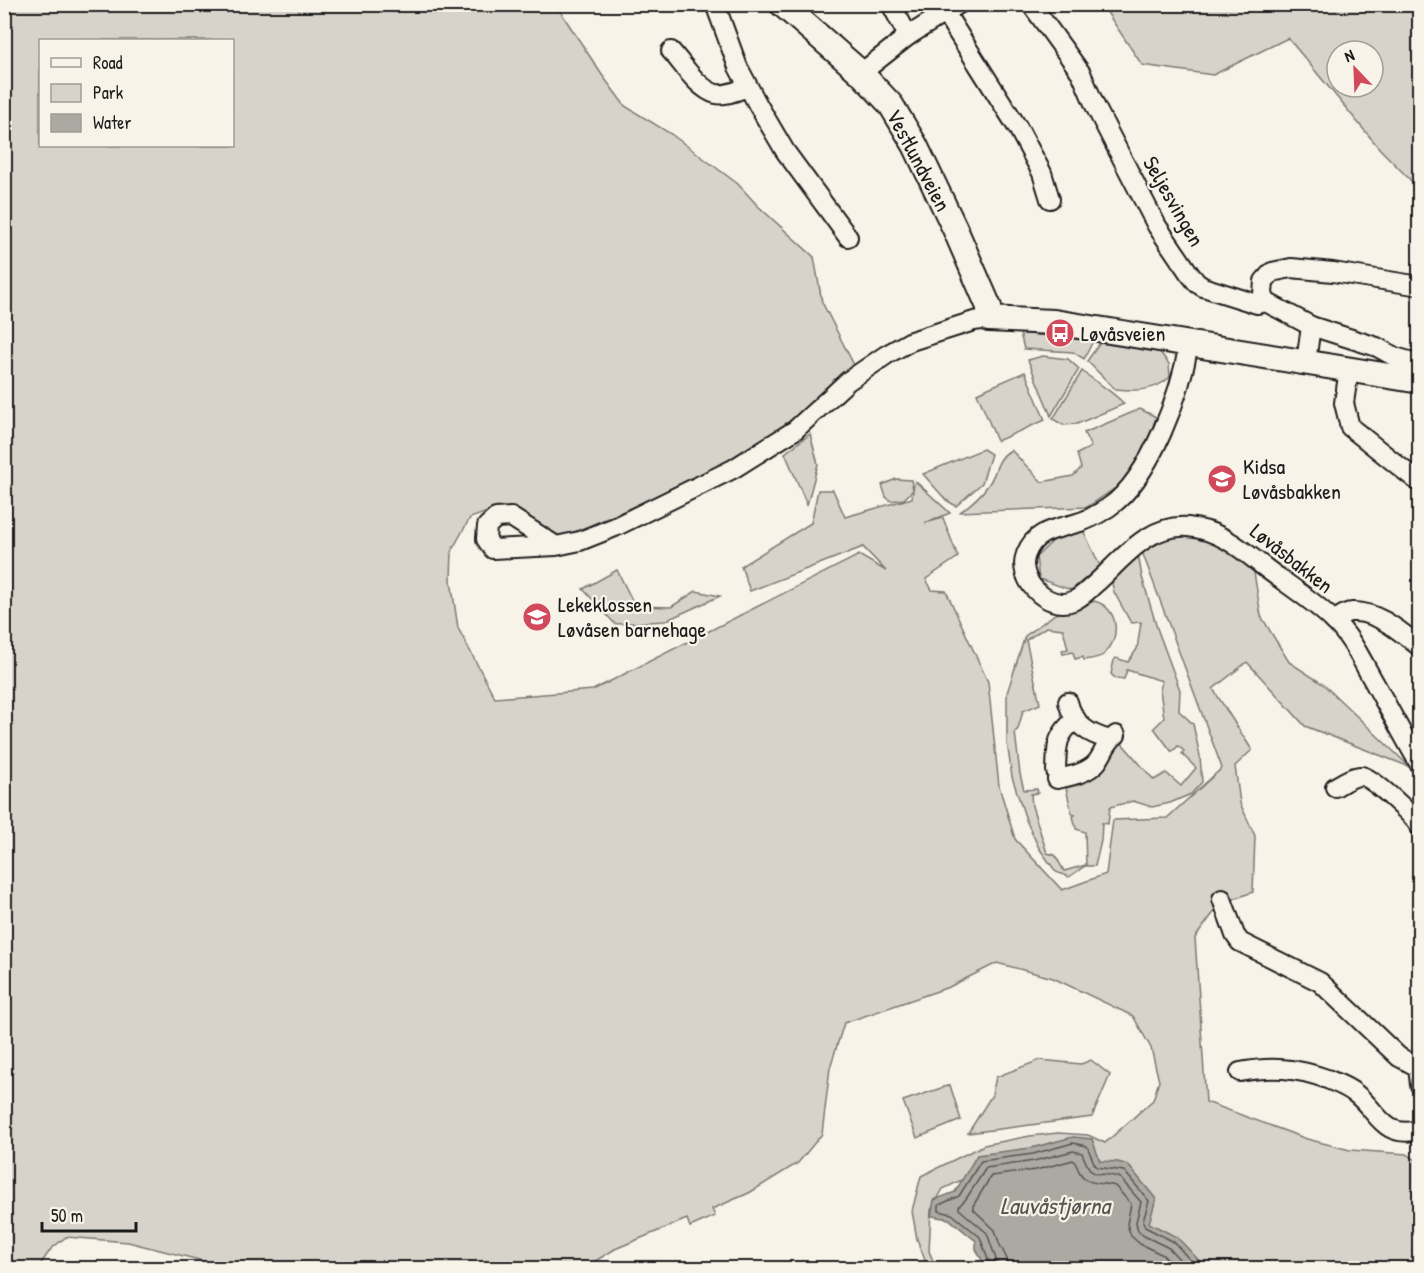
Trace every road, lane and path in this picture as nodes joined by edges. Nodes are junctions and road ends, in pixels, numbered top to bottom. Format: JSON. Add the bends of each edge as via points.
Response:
{"nodes":[{"id":1,"x":715,"y":4,"type":"edge"},
{"id":2,"x":782,"y":4,"type":"edge"},
{"id":3,"x":891,"y":4,"type":"edge"},
{"id":4,"x":959,"y":4,"type":"edge"},
{"id":5,"x":1031,"y":4,"type":"edge"},
{"id":6,"x":943,"y":15,"type":"junction"},
{"id":7,"x":908,"y":36,"type":"junction"},
{"id":8,"x":671,"y":51,"type":"dead end"},
{"id":9,"x":861,"y":73,"type":"junction"},
{"id":10,"x":748,"y":87,"type":"junction"},
{"id":11,"x":1050,"y":199,"type":"dead end"},
{"id":12,"x":848,"y":237,"type":"dead end"},
{"id":13,"x":1419,"y":286,"type":"edge"},
{"id":14,"x":1266,"y":302,"type":"junction"},
{"id":15,"x":989,"y":319,"type":"junction"},
{"id":16,"x":1311,"y":326,"type":"junction"},
{"id":17,"x":1189,"y":343,"type":"junction"},
{"id":18,"x":1306,"y":362,"type":"junction"},
{"id":19,"x":1419,"y":364,"type":"edge"},
{"id":20,"x":1349,"y":369,"type":"junction"},
{"id":21,"x":1419,"y":381,"type":"edge"},
{"id":22,"x":1419,"y":483,"type":"edge"},
{"id":23,"x":556,"y":546,"type":"dead end"},
{"id":24,"x":1334,"y":621,"type":"junction"},
{"id":25,"x":1419,"y":647,"type":"edge"},
{"id":26,"x":1068,"y":702,"type":"dead end"},
{"id":27,"x":1076,"y":719,"type":"junction"},
{"id":28,"x":1419,"y":765,"type":"edge"},
{"id":29,"x":1335,"y":787,"type":"dead end"},
{"id":30,"x":1419,"y":827,"type":"edge"},
{"id":31,"x":1222,"y":899,"type":"dead end"},
{"id":32,"x":1240,"y":1072,"type":"dead end"},
{"id":33,"x":1419,"y":1073,"type":"edge"},
{"id":34,"x":1419,"y":1130,"type":"edge"}],
"edges":[{"from":1,"to":10,"type":"street"},
{"from":2,"to":9,"type":"main road","name":"Vestlundveien"},
{"from":3,"to":7,"type":"street"},
{"from":4,"to":6,"type":"street"},
{"from":5,"to":14,"type":"street","name":"Seljesvingen","via":[[1081,73],[1147,208],[1189,273],[1203,287],[1257,304]]},
{"from":6,"to":7,"type":"street"},
{"from":6,"to":11,"type":"street","via":[[1018,128],[1042,173]]},
{"from":7,"to":9,"type":"street"},
{"from":8,"to":10,"type":"street","via":[[701,85],[716,94]]},
{"from":9,"to":15,"type":"main road","name":"Vestlundveien","via":[[891,105],[915,145],[955,228],[988,307]]},
{"from":10,"to":12,"type":"street","via":[[785,151]]},
{"from":13,"to":14,"type":"street","via":[[1291,268],[1272,272],[1264,281]]},
{"from":14,"to":16,"type":"street","name":"Seljesvingen"},
{"from":15,"to":17,"type":"main road","via":[[1054,322]]},
{"from":15,"to":23,"type":"street","via":[[911,341],[848,381],[795,430],[733,469],[615,527]]},
{"from":16,"to":18,"type":"street"},
{"from":16,"to":19,"type":"street","via":[[1377,346],[1395,357]]},
{"from":17,"to":18,"type":"main road"},
{"from":17,"to":24,"type":"street","name":"Løvåsbakken","via":[[1169,411],[1143,471],[1110,506],[1078,523],[1044,532],[1034,540],[1025,555],[1026,578],[1040,594],[1060,602],[1072,601],[1150,536],[1189,527],[1216,533],[1233,543]]},
{"from":18,"to":20,"type":"main road"},
{"from":20,"to":21,"type":"main road"},
{"from":20,"to":22,"type":"street","via":[[1344,403],[1350,427]]},
{"from":24,"to":25,"type":"street","name":"Løvåsbakken","via":[[1349,612],[1365,613]]},
{"from":24,"to":28,"type":"street","name":"Løvåsbakken","via":[[1356,650]]},
{"from":26,"to":27,"type":"street"},
{"from":27,"to":27,"type":"street","via":[[1058,738],[1057,775],[1078,774],[1095,764],[1113,738],[1088,732]]},
{"from":29,"to":30,"type":"street","via":[[1359,776],[1370,779],[1411,814]]},
{"from":31,"to":33,"type":"street","via":[[1240,942],[1320,981]]},
{"from":32,"to":34,"type":"street","via":[[1288,1068],[1311,1073],[1357,1094],[1390,1130]]}]}
